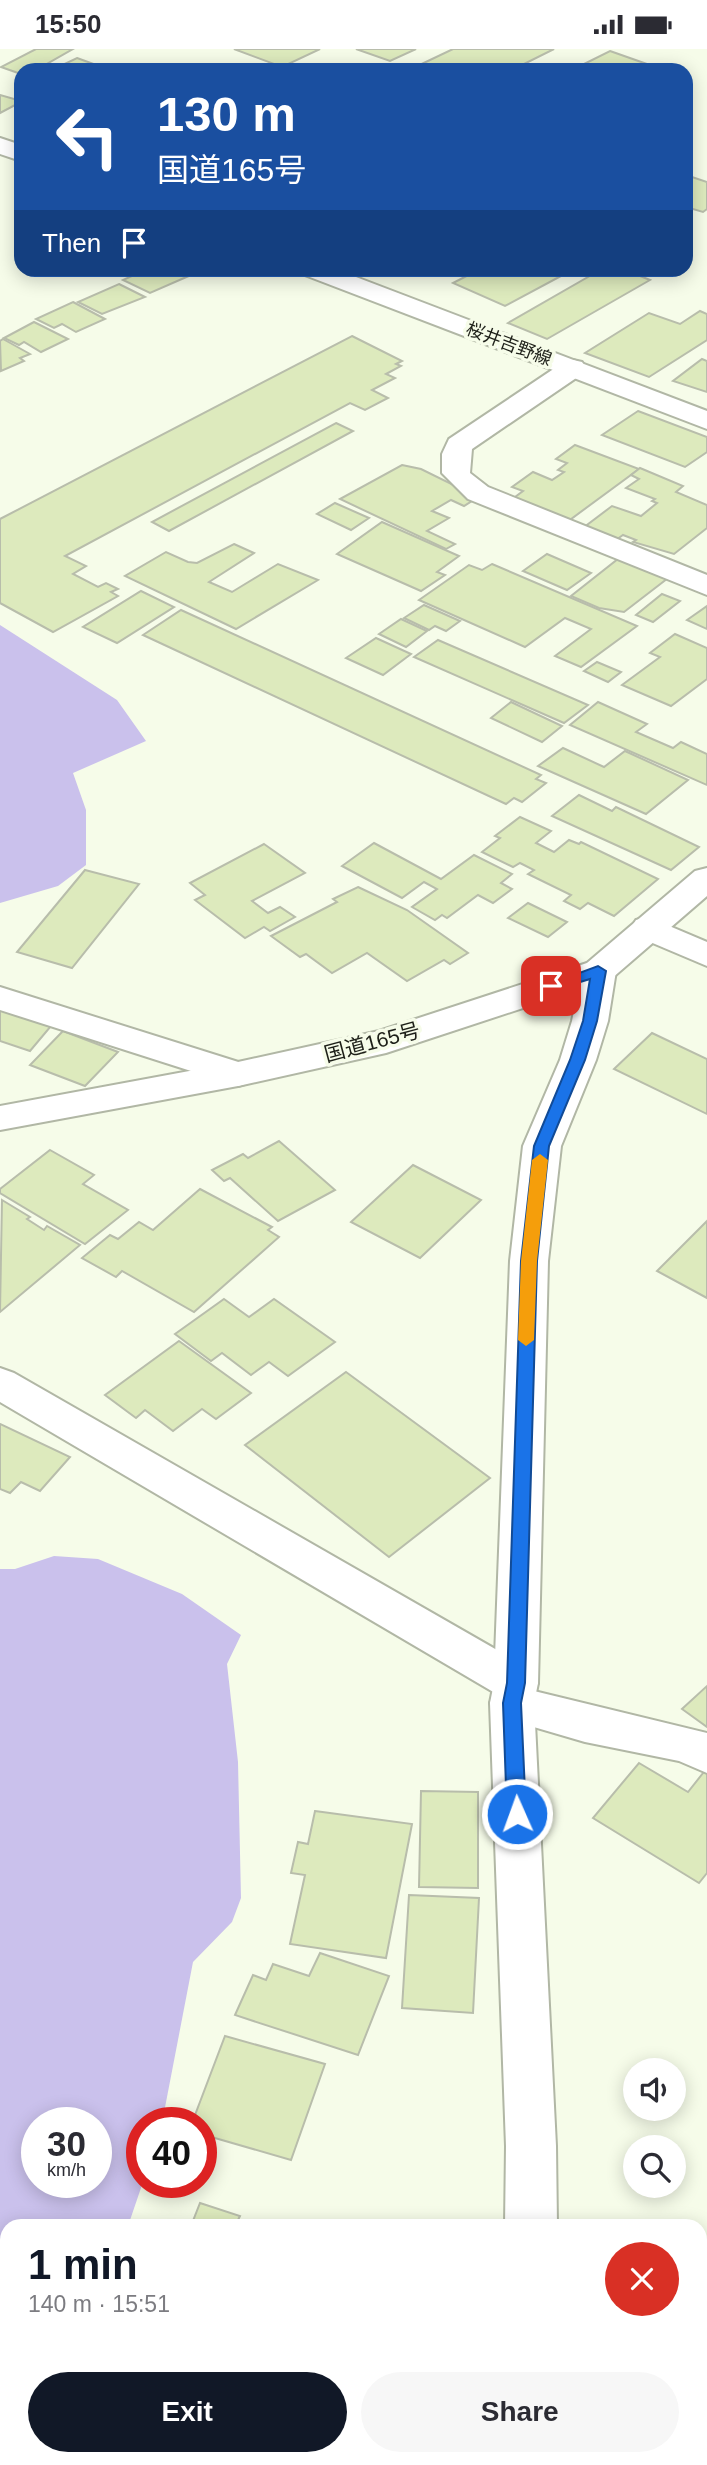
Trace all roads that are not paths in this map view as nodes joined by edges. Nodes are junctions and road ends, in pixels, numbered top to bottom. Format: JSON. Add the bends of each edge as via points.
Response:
{"nodes":[{"id":1,"x":332,"y":277,"type":"edge"},
{"id":2,"x":573,"y":368,"type":"junction"},
{"id":3,"x":707,"y":421,"type":"edge"},
{"id":4,"x":707,"y":586,"type":"edge"},
{"id":5,"x":707,"y":878,"type":"edge"},
{"id":6,"x":648,"y":928,"type":"junction"},
{"id":7,"x":707,"y":954,"type":"edge"},
{"id":8,"x":598,"y":971,"type":"junction"},
{"id":9,"x":0,"y":998,"type":"edge"},
{"id":10,"x":238,"y":1074,"type":"junction"},
{"id":11,"x":0,"y":1118,"type":"edge"},
{"id":12,"x":0,"y":1383,"type":"edge"},
{"id":13,"x":514,"y":1693,"type":"junction"},
{"id":14,"x":707,"y":1754,"type":"edge"},
{"id":15,"x":531,"y":2219,"type":"edge"}],
"edges":[{"from":1,"to":2,"type":"main road","name":"桜井吉野線"},
{"from":2,"to":3,"type":"main road","name":"桜井吉野線"},
{"from":2,"to":4,"type":"main road","via":[[459,445],[453,461],[457,476],[478,493]]},
{"from":5,"to":6,"type":"main road","name":"国道165号"},
{"from":6,"to":7,"type":"main road"},
{"from":6,"to":8,"type":"main road","name":"国道165号"},
{"from":8,"to":10,"type":"main road","name":"国道165号","via":[[386,1041]]},
{"from":8,"to":13,"type":"main road","via":[[578,1060],[542,1146],[529,1261]]},
{"from":9,"to":10,"type":"main road"},
{"from":10,"to":11,"type":"main road","name":"国道165号"},
{"from":12,"to":13,"type":"main road"},
{"from":13,"to":14,"type":"main road","via":[[585,1724],[688,1744]]},
{"from":13,"to":15,"type":"main road"}]}
